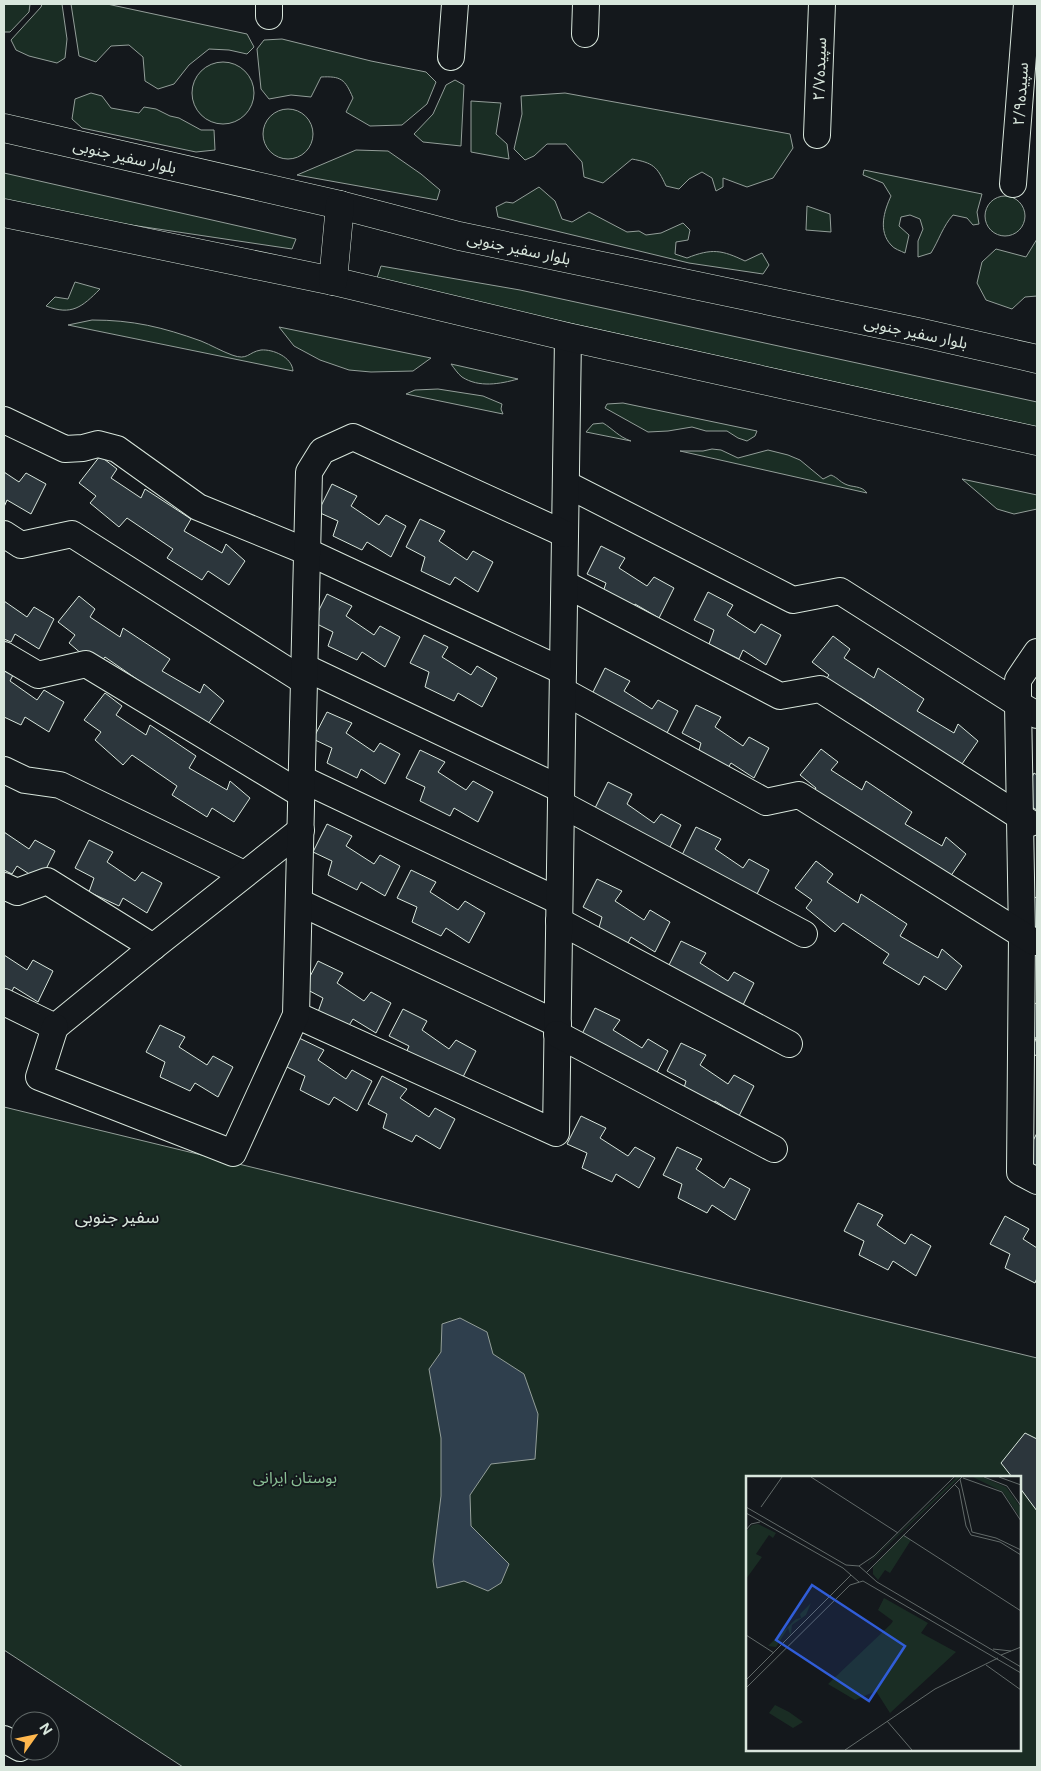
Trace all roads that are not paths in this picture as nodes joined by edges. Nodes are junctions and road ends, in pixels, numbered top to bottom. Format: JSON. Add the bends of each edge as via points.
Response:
{"nodes":[{"id":1,"x":455,"y":4,"type":"edge"},
{"id":2,"x":586,"y":4,"type":"edge"},
{"id":3,"x":822,"y":4,"type":"edge"},
{"id":4,"x":1027,"y":4,"type":"edge"},
{"id":5,"x":585,"y":34,"type":"dead end"},
{"id":6,"x":451,"y":57,"type":"dead end"},
{"id":7,"x":4,"y":128,"type":"edge"},
{"id":8,"x":816,"y":135,"type":"dead end"},
{"id":9,"x":1014,"y":184,"type":"dead end"},
{"id":10,"x":340,"y":205,"type":"junction"},
{"id":11,"x":4,"y":213,"type":"edge"},
{"id":12,"x":333,"y":281,"type":"junction"},
{"id":13,"x":568,"y":337,"type":"junction"},
{"id":14,"x":1037,"y":359,"type":"edge"},
{"id":15,"x":4,"y":420,"type":"edge"},
{"id":16,"x":1037,"y":442,"type":"edge"},
{"id":17,"x":566,"y":484,"type":"junction"},
{"id":18,"x":4,"y":534,"type":"edge"},
{"id":19,"x":565,"y":534,"type":"junction"},
{"id":20,"x":308,"y":552,"type":"junction"},
{"id":21,"x":565,"y":584,"type":"junction"},
{"id":22,"x":1037,"y":652,"type":"edge"},
{"id":23,"x":4,"y":655,"type":"edge"},
{"id":24,"x":304,"y":674,"type":"junction"},
{"id":25,"x":563,"y":681,"type":"junction"},
{"id":26,"x":1028,"y":709,"type":"edge"},
{"id":27,"x":4,"y":770,"type":"edge"},
{"id":28,"x":302,"y":787,"type":"junction"},
{"id":29,"x":561,"y":796,"type":"junction"},
{"id":30,"x":1028,"y":822,"type":"edge"},
{"id":31,"x":301,"y":830,"type":"junction"},
{"id":32,"x":244,"y":874,"type":"junction"},
{"id":33,"x":4,"y":886,"type":"edge"},
{"id":34,"x":299,"y":902,"type":"junction"},
{"id":35,"x":559,"y":911,"type":"junction"},
{"id":36,"x":804,"y":934,"type":"dead end"},
{"id":37,"x":1029,"y":939,"type":"edge"},
{"id":38,"x":153,"y":947,"type":"junction"},
{"id":39,"x":4,"y":1002,"type":"edge"},
{"id":40,"x":296,"y":1015,"type":"junction"},
{"id":41,"x":55,"y":1027,"type":"junction"},
{"id":42,"x":557,"y":1029,"type":"junction"},
{"id":43,"x":789,"y":1044,"type":"dead end"},
{"id":44,"x":1029,"y":1055,"type":"edge"},
{"id":45,"x":774,"y":1149,"type":"dead end"},
{"id":46,"x":1037,"y":1181,"type":"edge"}],
"edges":[{"from":1,"to":6,"type":"street"},
{"from":2,"to":5,"type":"street"},
{"from":3,"to":8,"type":"street","name":"سپیده۲/۷"},
{"from":4,"to":9,"type":"street","name":"سپیده۲/۹"},
{"from":7,"to":10,"type":"main road","name":"بلوار سفیر جنوبی"},
{"from":10,"to":12,"type":"main road"},
{"from":10,"to":14,"type":"main road","name":"بلوار سفیر جنوبی","via":[[459,236]]},
{"from":11,"to":12,"type":"main road"},
{"from":12,"to":13,"type":"main road"},
{"from":13,"to":16,"type":"main road"},
{"from":13,"to":17,"type":"street"},
{"from":15,"to":20,"type":"street","via":[[65,449],[98,444],[117,449],[198,507]]},
{"from":17,"to":19,"type":"street"},
{"from":17,"to":26,"type":"street","via":[[793,600],[840,591]]},
{"from":18,"to":24,"type":"street","via":[[21,546],[72,534]]},
{"from":19,"to":20,"type":"street","via":[[353,437],[322,452],[310,472]]},
{"from":19,"to":21,"type":"street"},
{"from":20,"to":24,"type":"street"},
{"from":20,"to":25,"type":"street"},
{"from":21,"to":25,"type":"street"},
{"from":21,"to":30,"type":"street","via":[[780,696],[820,689]]},
{"from":22,"to":26,"type":"street","via":[[1018,680]]},
{"from":23,"to":28,"type":"street","via":[[38,675],[86,664]]},
{"from":24,"to":28,"type":"street"},
{"from":24,"to":29,"type":"street"},
{"from":25,"to":29,"type":"street"},
{"from":25,"to":37,"type":"street","via":[[766,802],[799,795]]},
{"from":26,"to":30,"type":"street"},
{"from":27,"to":32,"type":"street","via":[[25,780],[60,785]]},
{"from":28,"to":31,"type":"street"},
{"from":28,"to":35,"type":"street"},
{"from":29,"to":35,"type":"street"},
{"from":29,"to":36,"type":"street"},
{"from":30,"to":37,"type":"street"},
{"from":31,"to":32,"type":"street"},
{"from":31,"to":34,"type":"street"},
{"from":32,"to":38,"type":"street"},
{"from":33,"to":38,"type":"street","via":[[17,892],[47,881]]},
{"from":34,"to":40,"type":"street"},
{"from":34,"to":42,"type":"street"},
{"from":35,"to":42,"type":"street"},
{"from":35,"to":43,"type":"street"},
{"from":37,"to":44,"type":"street"},
{"from":38,"to":41,"type":"street"},
{"from":39,"to":41,"type":"street"},
{"from":40,"to":41,"type":"street","via":[[233,1153],[39,1077]]},
{"from":40,"to":42,"type":"street","via":[[556,1133]]},
{"from":42,"to":45,"type":"street"},
{"from":44,"to":46,"type":"street","via":[[1020,1172]]}]}
